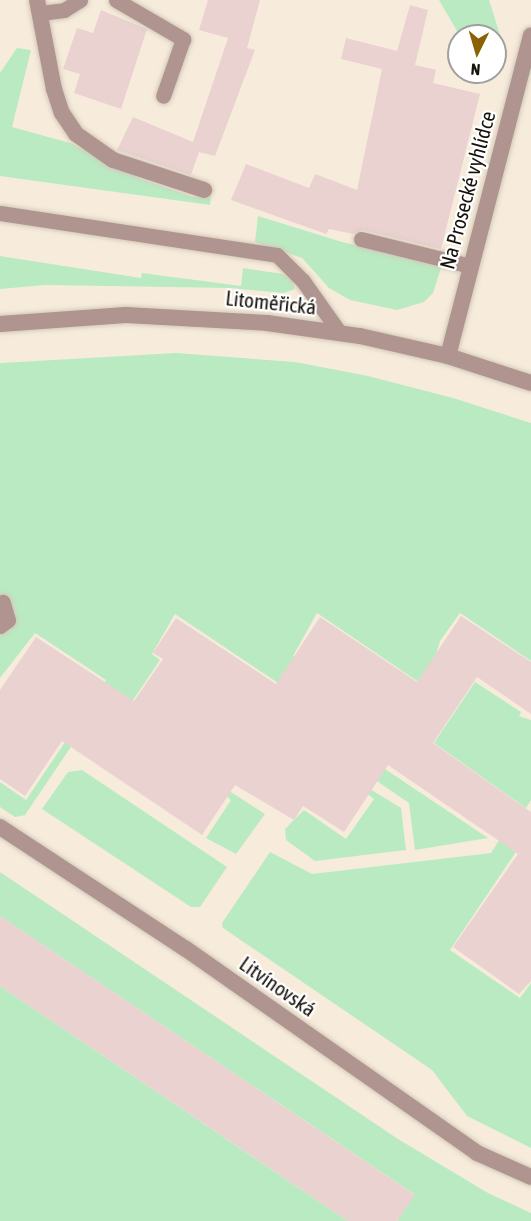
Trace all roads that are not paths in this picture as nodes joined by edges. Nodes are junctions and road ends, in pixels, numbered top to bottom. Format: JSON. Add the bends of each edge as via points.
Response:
{"nodes":[{"id":1,"x":80,"y":0,"type":"edge"},
{"id":2,"x":116,"y":0,"type":"edge"},
{"id":3,"x":38,"y":7,"type":"edge"},
{"id":4,"x":531,"y":36,"type":"edge"},
{"id":5,"x":163,"y":96,"type":"dead end"},
{"id":6,"x":204,"y":190,"type":"dead end"},
{"id":7,"x":0,"y":213,"type":"edge"},
{"id":8,"x":362,"y":239,"type":"dead end"},
{"id":9,"x":471,"y":266,"type":"junction"},
{"id":10,"x":0,"y":324,"type":"edge"},
{"id":11,"x":340,"y":333,"type":"junction"},
{"id":12,"x":448,"y":356,"type":"junction"},
{"id":13,"x":531,"y":383,"type":"edge"},
{"id":14,"x":3,"y":602,"type":"dead end"},
{"id":15,"x":0,"y":626,"type":"edge"},
{"id":16,"x":0,"y":827,"type":"edge"},
{"id":17,"x":531,"y":1178,"type":"edge"}],
"edges":[{"from":1,"to":3,"type":"lane","via":[[64,10]]},
{"from":2,"to":5,"type":"lane","via":[[183,39]]},
{"from":3,"to":6,"type":"street","via":[[54,90],[76,134],[113,160]]},
{"from":4,"to":9,"type":"street","name":"Na Prosecké vyhlídce"},
{"from":7,"to":11,"type":"lane","via":[[277,255],[303,281]]},
{"from":8,"to":9,"type":"lane"},
{"from":9,"to":12,"type":"street","name":"Na Prosecké vyhlídce"},
{"from":10,"to":11,"type":"street","name":"Litoměřická","via":[[146,315],[267,323]]},
{"from":11,"to":12,"type":"street","name":"Litoměřická"},
{"from":12,"to":13,"type":"street","name":"Litoměřická"},
{"from":14,"to":15,"type":"lane","via":[[8,620]]},
{"from":16,"to":17,"type":"street","name":"Litvínovská","via":[[186,949],[477,1154]]}]}
